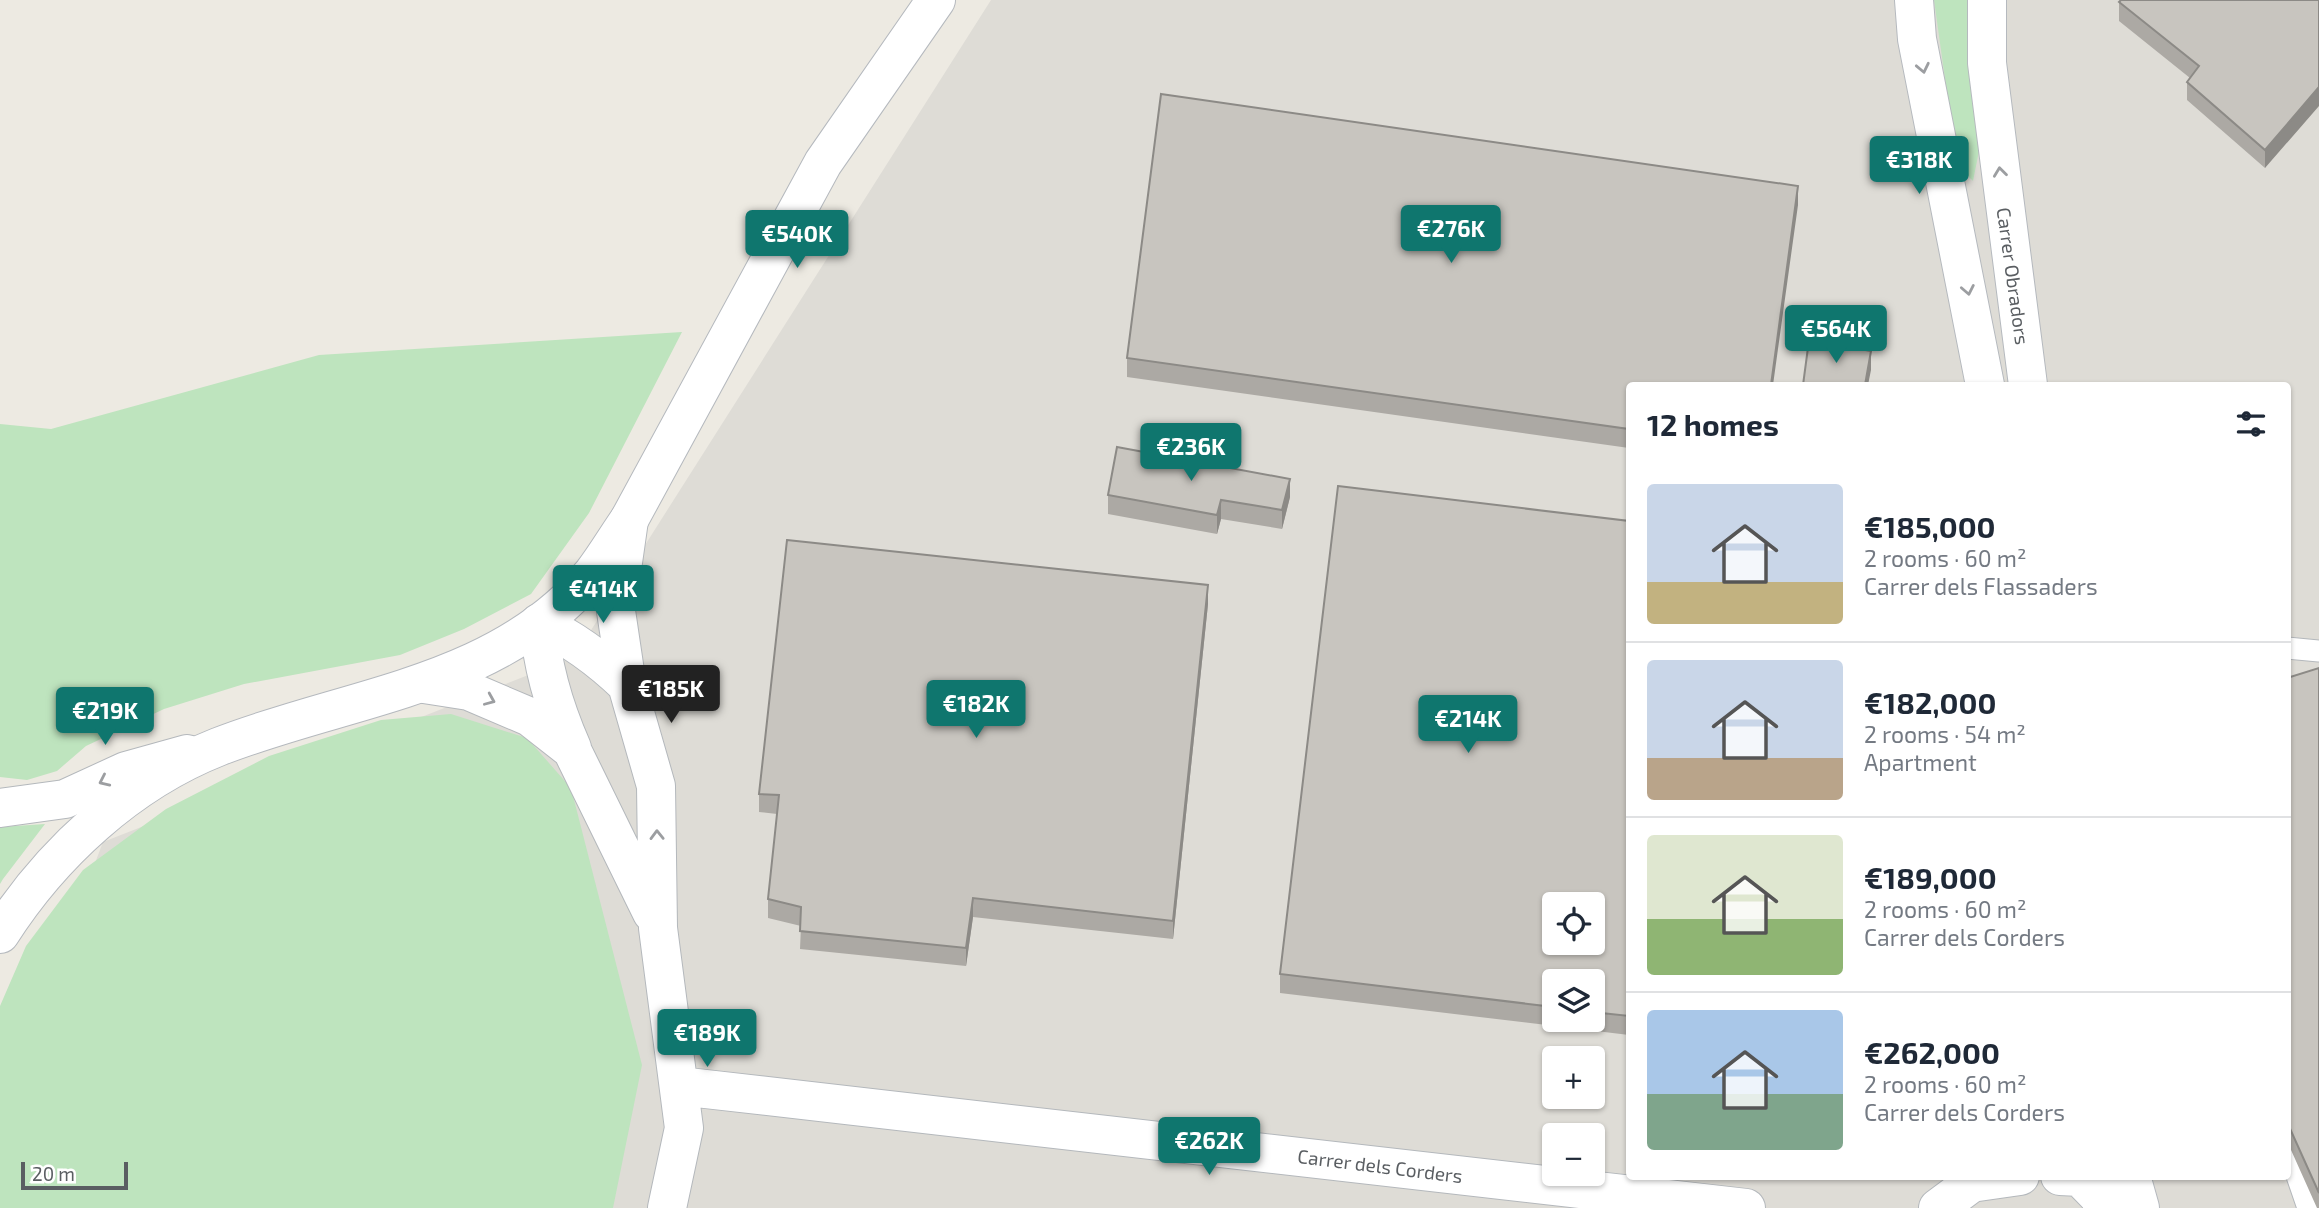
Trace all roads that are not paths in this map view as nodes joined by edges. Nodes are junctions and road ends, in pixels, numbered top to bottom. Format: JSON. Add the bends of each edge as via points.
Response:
{"nodes":[{"id":1,"x":936,"y":0,"type":"edge"},
{"id":2,"x":1914,"y":0,"type":"edge"},
{"id":3,"x":1987,"y":0,"type":"edge"},
{"id":4,"x":1984,"y":382,"type":"edge"},
{"id":5,"x":2028,"y":382,"type":"edge"},
{"id":6,"x":629,"y":520,"type":"junction"},
{"id":7,"x":539,"y":623,"type":"junction"},
{"id":8,"x":2291,"y":648,"type":"edge"},
{"id":9,"x":2319,"y":651,"type":"edge"},
{"id":10,"x":424,"y":684,"type":"junction"},
{"id":11,"x":627,"y":685,"type":"junction"},
{"id":12,"x":216,"y":747,"type":"junction"},
{"id":13,"x":572,"y":750,"type":"junction"},
{"id":14,"x":0,"y":808,"type":"edge"},
{"id":15,"x":658,"y":928,"type":"junction"},
{"id":16,"x":0,"y":934,"type":"edge"},
{"id":17,"x":679,"y":1086,"type":"junction"},
{"id":18,"x":2291,"y":1159,"type":"edge"},
{"id":19,"x":1976,"y":1180,"type":"edge"},
{"id":20,"x":2096,"y":1190,"type":"edge"},
{"id":21,"x":667,"y":1208,"type":"edge"},
{"id":22,"x":1746,"y":1208,"type":"edge"},
{"id":23,"x":1938,"y":1208,"type":"edge"},
{"id":24,"x":2140,"y":1208,"type":"edge"},
{"id":25,"x":2308,"y":1208,"type":"edge"}],
"edges":[{"from":1,"to":6,"type":"street","via":[[823,163]]},
{"from":2,"to":4,"type":"street","one_way":true,"via":[[1917,39]]},
{"from":5,"to":3,"type":"street","name":"Carrer Obradors","one_way":true,"via":[[1989,76]]},
{"from":6,"to":7,"type":"street","via":[[593,573]]},
{"from":6,"to":11,"type":"street","via":[[616,611]]},
{"from":7,"to":10,"type":"street","via":[[472,664]]},
{"from":7,"to":11,"type":"street","via":[[601,659]]},
{"from":7,"to":13,"type":"street","via":[[551,696]]},
{"from":8,"to":9,"type":"lane"},
{"from":10,"to":12,"type":"street"},
{"from":10,"to":13,"type":"street","one_way":true,"via":[[469,691],[530,717]]},
{"from":15,"to":11,"type":"street","one_way":true,"via":[[656,786]]},
{"from":12,"to":14,"type":"street","one_way":true,"via":[[126,771],[65,799]]},
{"from":12,"to":16,"type":"street","via":[[165,773],[67,848],[22,899]]},
{"from":13,"to":15,"type":"street"},
{"from":15,"to":17,"type":"street"},
{"from":17,"to":21,"type":"street","via":[[684,1128]]},
{"from":17,"to":22,"type":"street","name":"Carrer dels Corders"},
{"from":18,"to":25,"type":"lane"},
{"from":19,"to":23,"type":"street"},
{"from":20,"to":24,"type":"street"}]}
